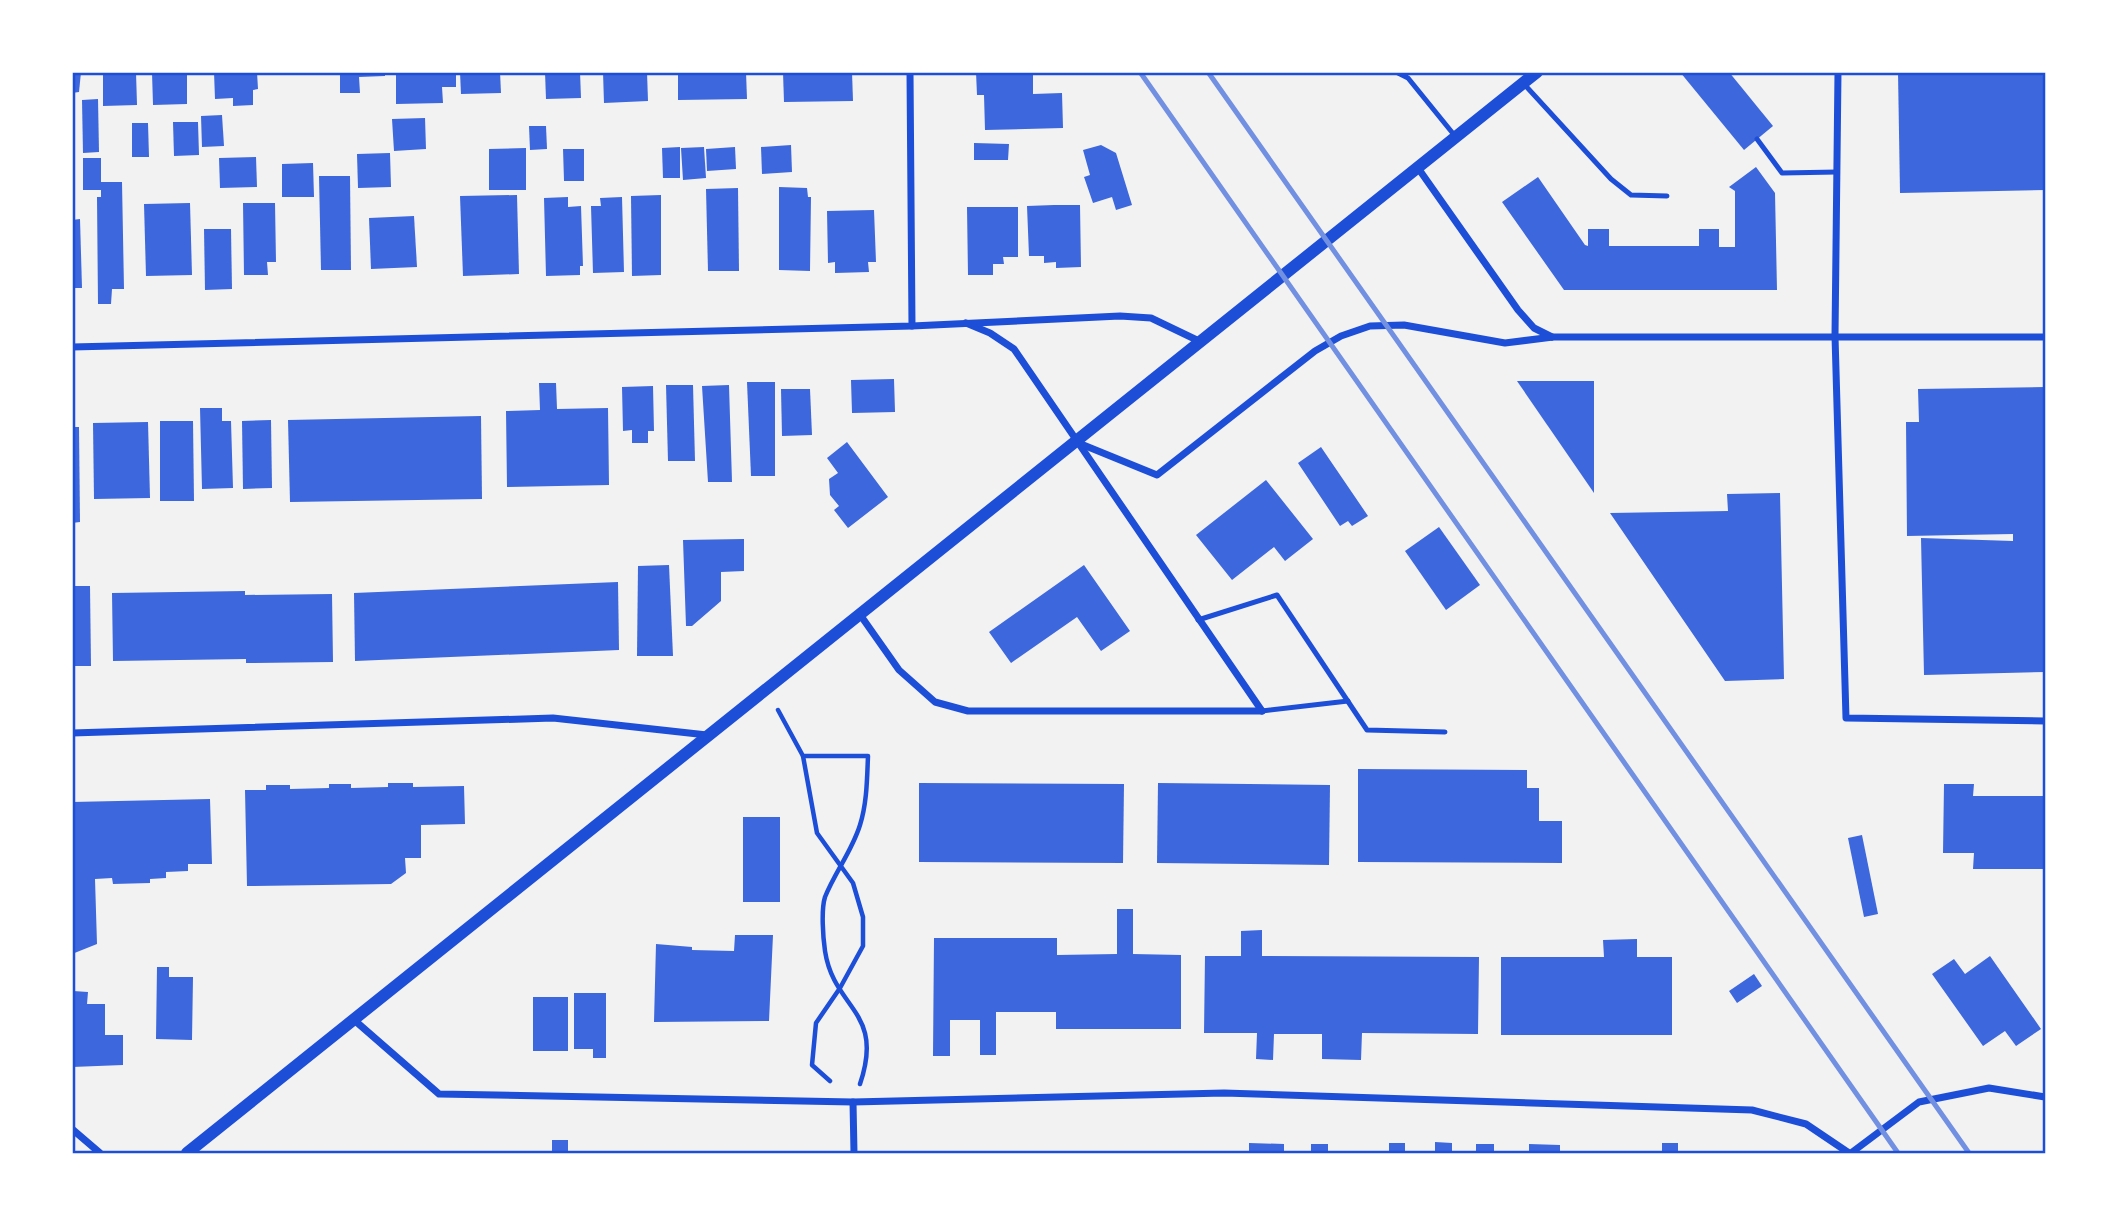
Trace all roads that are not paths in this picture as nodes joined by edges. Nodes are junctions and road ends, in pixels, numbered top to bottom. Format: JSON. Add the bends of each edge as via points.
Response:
{"nodes":[{"id":1,"x":910,"y":72,"type":"edge"},
{"id":2,"x":1396,"y":72,"type":"edge"},
{"id":3,"x":1537,"y":72,"type":"edge"},
{"id":4,"x":1838,"y":72,"type":"edge"},
{"id":5,"x":1523,"y":83,"type":"junction"},
{"id":6,"x":1455,"y":136,"type":"junction"},
{"id":7,"x":1757,"y":139,"type":"dead end"},
{"id":8,"x":1418,"y":168,"type":"junction"},
{"id":9,"x":1837,"y":172,"type":"junction"},
{"id":10,"x":1667,"y":196,"type":"dead end"},
{"id":11,"x":962,"y":322,"type":"junction"},
{"id":12,"x":912,"y":326,"type":"junction"},
{"id":13,"x":1835,"y":336,"type":"junction"},
{"id":14,"x":1553,"y":337,"type":"junction"},
{"id":15,"x":2045,"y":337,"type":"edge"},
{"id":16,"x":1201,"y":343,"type":"junction"},
{"id":17,"x":72,"y":348,"type":"edge"},
{"id":18,"x":1076,"y":442,"type":"junction"},
{"id":19,"x":860,"y":617,"type":"junction"},
{"id":20,"x":1198,"y":620,"type":"junction"},
{"id":21,"x":1348,"y":701,"type":"junction"},
{"id":22,"x":1262,"y":711,"type":"junction"},
{"id":23,"x":2045,"y":722,"type":"edge"},
{"id":24,"x":1445,"y":732,"type":"dead end"},
{"id":25,"x":72,"y":733,"type":"edge"},
{"id":26,"x":710,"y":735,"type":"junction"},
{"id":27,"x":353,"y":1019,"type":"junction"},
{"id":28,"x":2045,"y":1097,"type":"edge"},
{"id":29,"x":853,"y":1102,"type":"junction"},
{"id":30,"x":72,"y":1129,"type":"edge"},
{"id":31,"x":100,"y":1153,"type":"edge"},
{"id":32,"x":187,"y":1153,"type":"edge"},
{"id":33,"x":854,"y":1153,"type":"edge"},
{"id":34,"x":1850,"y":1153,"type":"edge"}],
"edges":[{"from":1,"to":12,"type":"street"},
{"from":2,"to":6,"type":"lane","via":[[1408,78]]},
{"from":3,"to":5,"type":"street"},
{"from":4,"to":9,"type":"street"},
{"from":5,"to":6,"type":"street"},
{"from":5,"to":10,"type":"lane","via":[[1611,180],[1631,195]]},
{"from":6,"to":8,"type":"street"},
{"from":7,"to":9,"type":"lane","via":[[1782,173]]},
{"from":8,"to":14,"type":"street","via":[[1518,310],[1534,328]]},
{"from":8,"to":16,"type":"street"},
{"from":9,"to":13,"type":"street"},
{"from":11,"to":12,"type":"street"},
{"from":11,"to":16,"type":"street","via":[[1151,318]]},
{"from":11,"to":18,"type":"street","via":[[1014,349]]},
{"from":12,"to":17,"type":"street"},
{"from":13,"to":14,"type":"street"},
{"from":13,"to":15,"type":"street"},
{"from":13,"to":23,"type":"street","via":[[1846,718]]},
{"from":14,"to":18,"type":"street","via":[[1505,343],[1404,326],[1370,326],[1315,351],[1157,475]]},
{"from":16,"to":18,"type":"street"},
{"from":18,"to":19,"type":"street"},
{"from":18,"to":20,"type":"street"},
{"from":19,"to":22,"type":"street","via":[[899,670],[935,702],[968,711]]},
{"from":19,"to":26,"type":"street"},
{"from":20,"to":21,"type":"lane","via":[[1277,594]]},
{"from":20,"to":22,"type":"street"},
{"from":21,"to":22,"type":"lane"},
{"from":21,"to":24,"type":"lane","via":[[1367,730]]},
{"from":25,"to":26,"type":"street","via":[[553,718]]},
{"from":26,"to":27,"type":"street"},
{"from":27,"to":29,"type":"street","via":[[439,1094]]},
{"from":27,"to":32,"type":"street"},
{"from":28,"to":34,"type":"street","via":[[1989,1088],[1919,1102]]},
{"from":29,"to":33,"type":"street"},
{"from":29,"to":34,"type":"street","via":[[1224,1093],[1752,1110],[1805,1124]]},
{"from":30,"to":31,"type":"street"}]}
